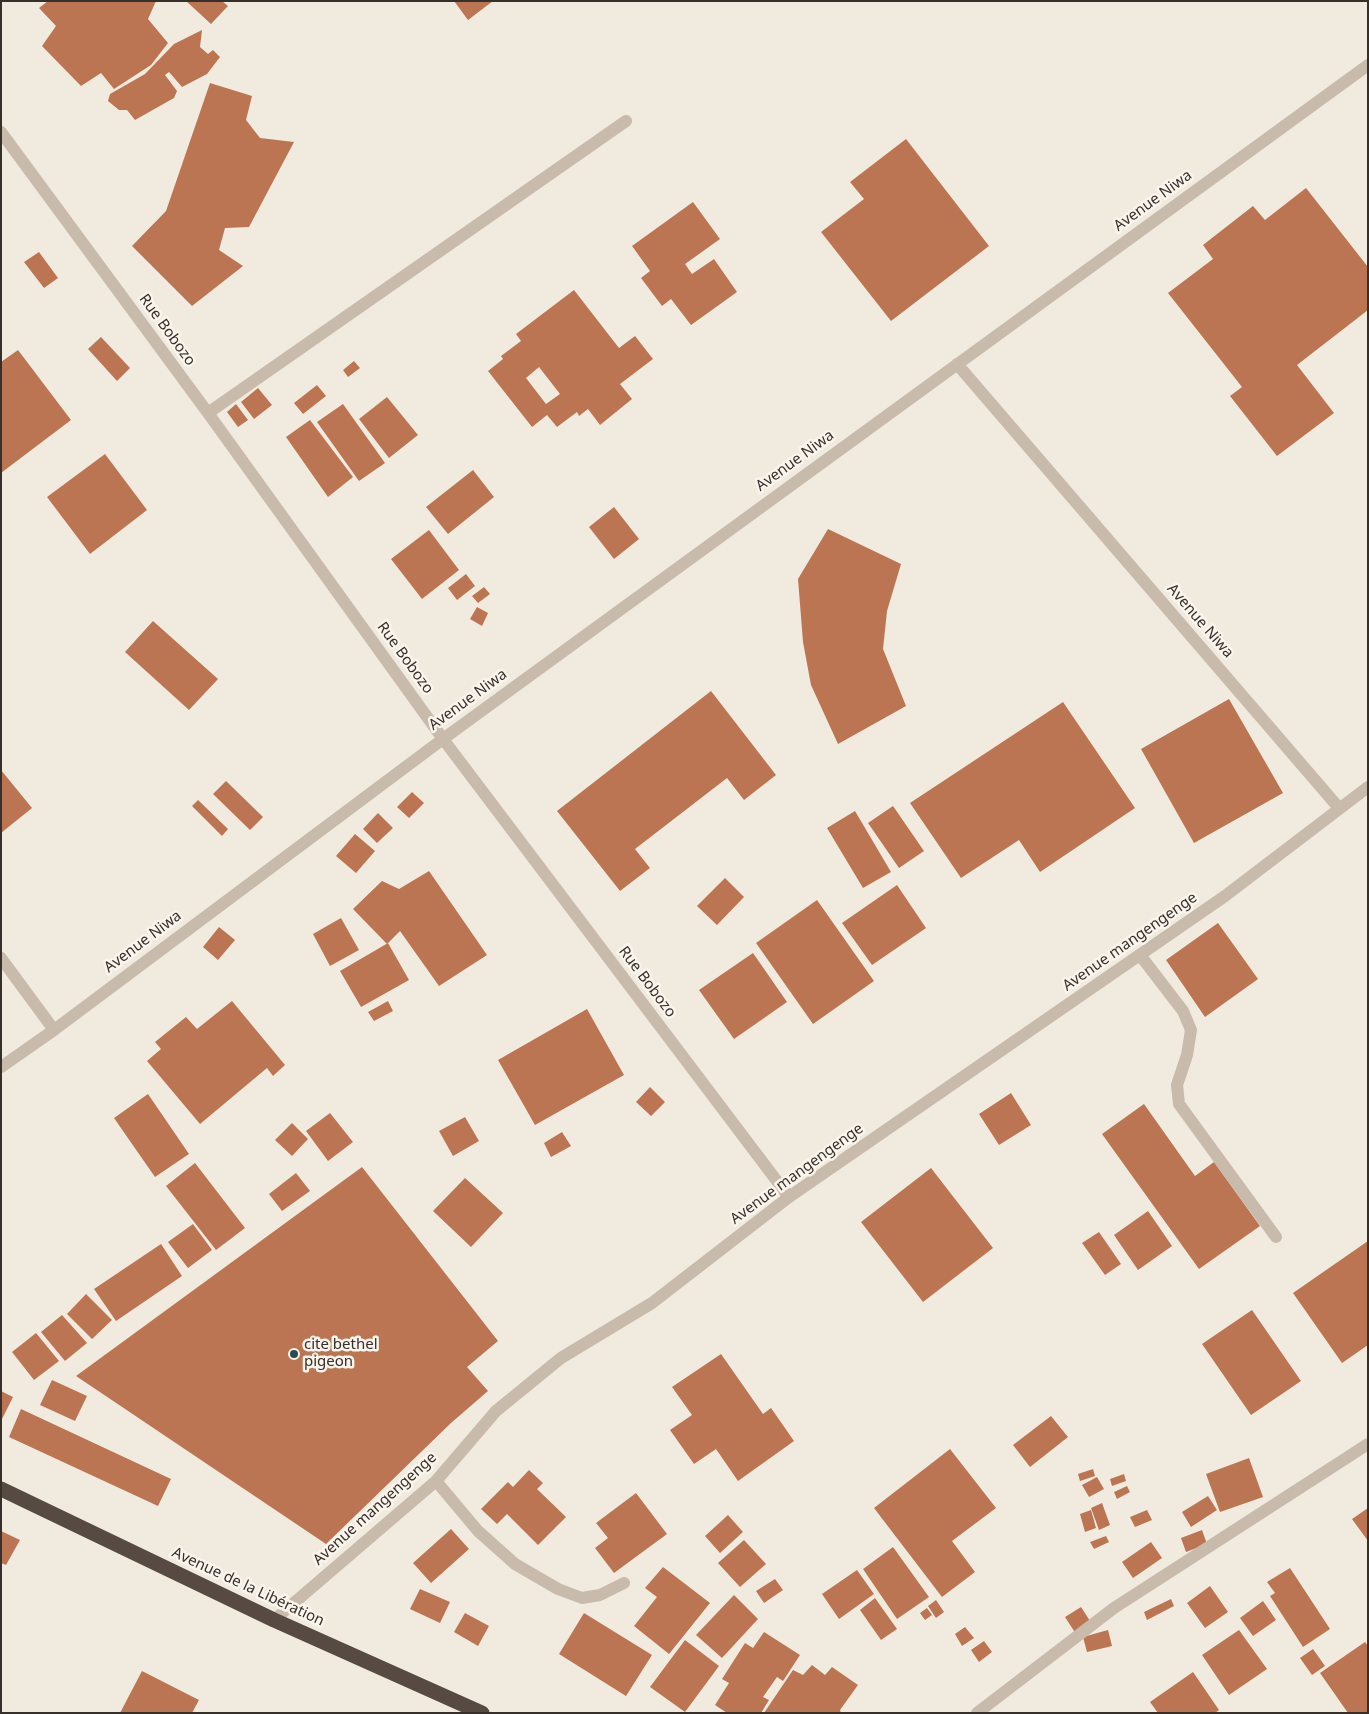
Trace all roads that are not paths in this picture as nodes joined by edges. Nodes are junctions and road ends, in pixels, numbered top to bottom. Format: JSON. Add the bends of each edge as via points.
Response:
{"nodes":[{"id":1,"x":1368,"y":65,"type":"edge"},
{"id":2,"x":626,"y":121,"type":"dead end"},
{"id":3,"x":1,"y":132,"type":"edge"},
{"id":4,"x":957,"y":364,"type":"junction"},
{"id":5,"x":208,"y":413,"type":"junction"},
{"id":6,"x":443,"y":738,"type":"junction"},
{"id":7,"x":1368,"y":787,"type":"edge"},
{"id":8,"x":1339,"y":808,"type":"junction"},
{"id":9,"x":1140,"y":955,"type":"junction"},
{"id":10,"x":1,"y":958,"type":"edge"},
{"id":11,"x":54,"y":1030,"type":"junction"},
{"id":12,"x":1,"y":1067,"type":"edge"},
{"id":13,"x":789,"y":1197,"type":"junction"},
{"id":14,"x":1276,"y":1238,"type":"dead end"},
{"id":15,"x":1368,"y":1444,"type":"edge"},
{"id":16,"x":436,"y":1481,"type":"junction"},
{"id":17,"x":1,"y":1490,"type":"edge"},
{"id":18,"x":624,"y":1583,"type":"dead end"},
{"id":19,"x":274,"y":1620,"type":"junction"},
{"id":20,"x":482,"y":1713,"type":"edge"},
{"id":21,"x":977,"y":1713,"type":"edge"}],
"edges":[{"from":1,"to":4,"type":"street","name":"Avenue Niwa"},
{"from":2,"to":5,"type":"street"},
{"from":3,"to":5,"type":"street","name":"Rue Bobozo"},
{"from":4,"to":6,"type":"street","name":"Avenue Niwa"},
{"from":4,"to":8,"type":"street","name":"Avenue Niwa"},
{"from":5,"to":6,"type":"street","name":"Rue Bobozo"},
{"from":6,"to":11,"type":"street","name":"Avenue Niwa"},
{"from":6,"to":13,"type":"street","name":"Rue Bobozo"},
{"from":7,"to":8,"type":"street","name":"Avenue mangengenge"},
{"from":8,"to":9,"type":"street","name":"Avenue mangengenge","via":[[1225,896]]},
{"from":9,"to":13,"type":"street","name":"Avenue mangengenge"},
{"from":9,"to":14,"type":"street","via":[[1183,1011],[1191,1030],[1177,1085],[1179,1104]]},
{"from":10,"to":11,"type":"street"},
{"from":11,"to":12,"type":"street","name":"Avenue Niwa"},
{"from":13,"to":16,"type":"street","name":"Avenue mangengenge","via":[[652,1303],[561,1358],[496,1411]]},
{"from":15,"to":21,"type":"street","via":[[1114,1608]]},
{"from":16,"to":18,"type":"street","via":[[478,1531],[515,1564],[558,1589],[582,1598],[600,1595]]},
{"from":16,"to":19,"type":"street","name":"Avenue mangengenge"},
{"from":17,"to":19,"type":"highway","name":"Avenue de la Libération"},
{"from":19,"to":20,"type":"highway","name":"Avenue de la Libération"}]}
